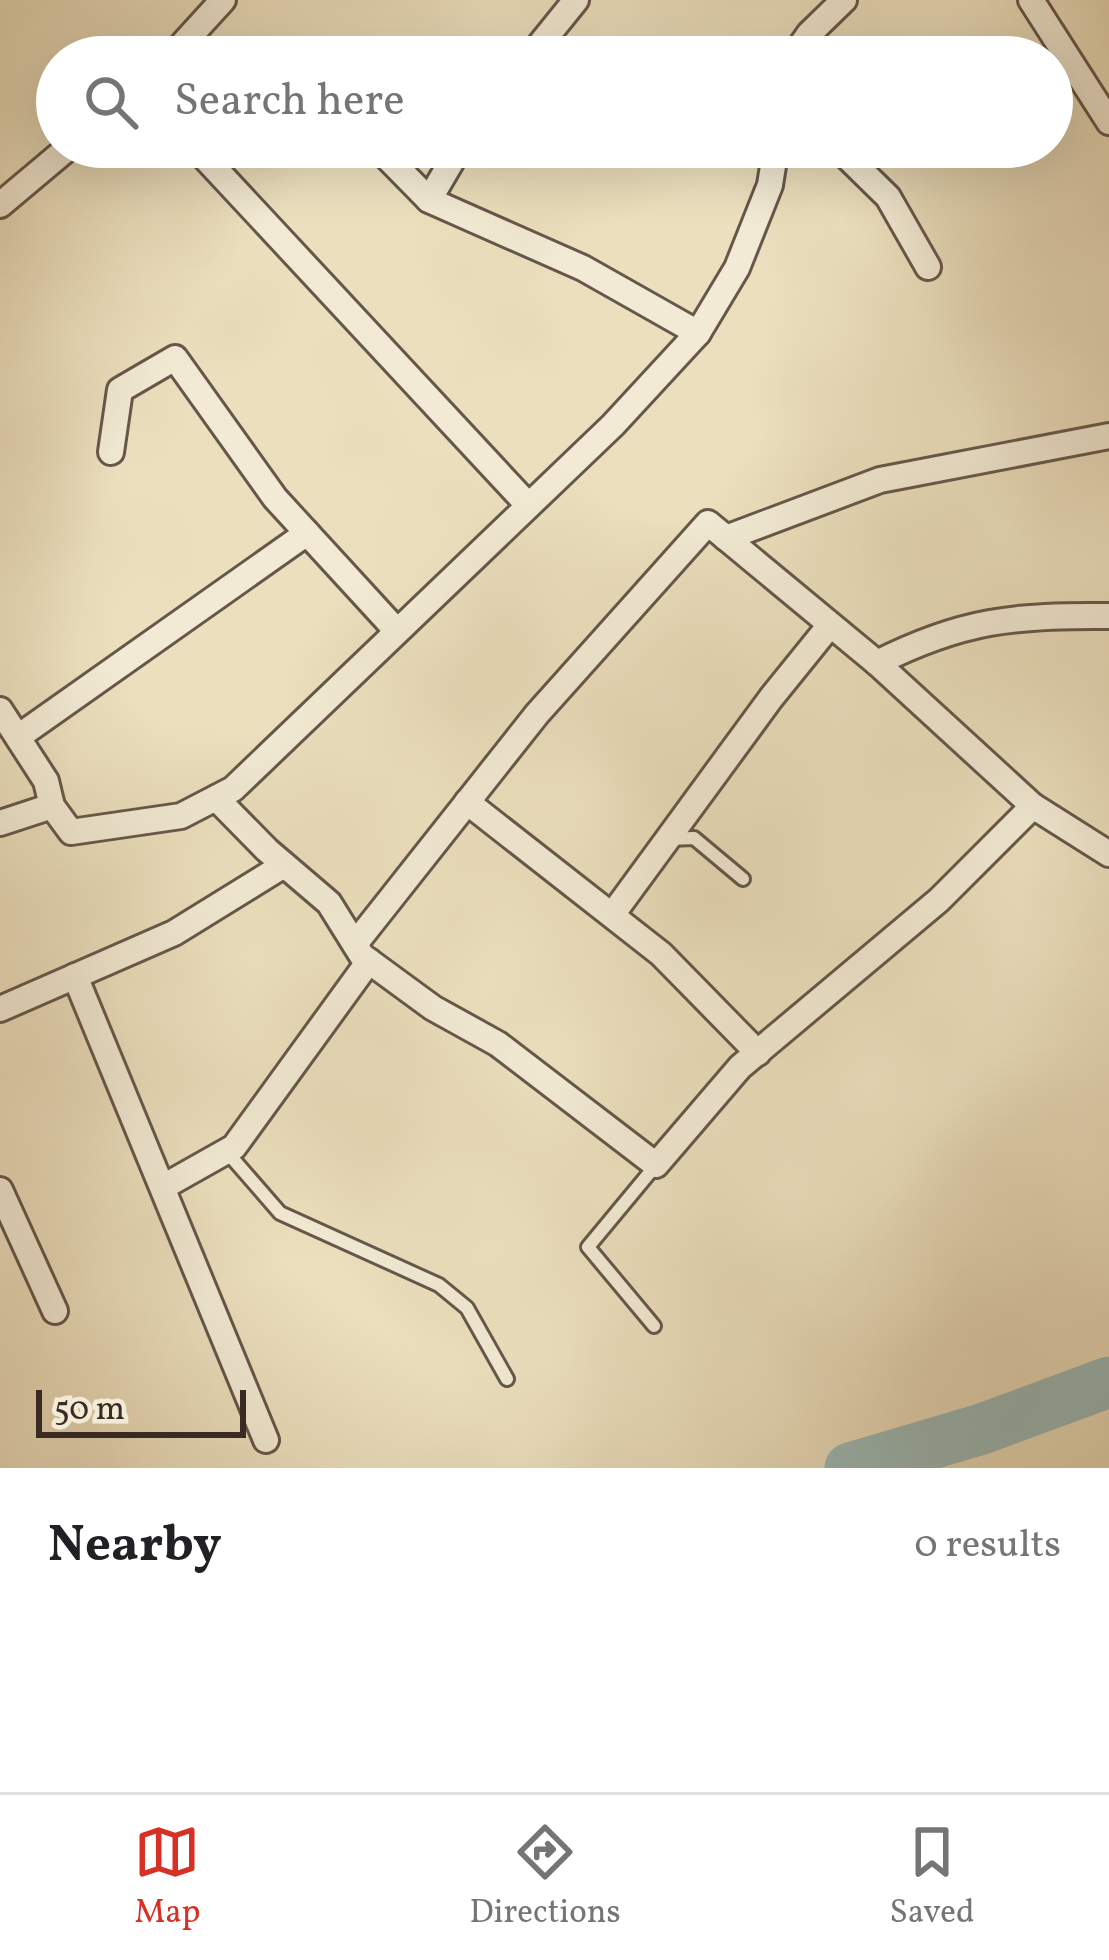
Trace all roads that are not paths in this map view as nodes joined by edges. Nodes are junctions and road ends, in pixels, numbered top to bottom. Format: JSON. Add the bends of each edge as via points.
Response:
{"nodes":[{"id":1,"x":224,"y":0,"type":"edge"},
{"id":2,"x":576,"y":0,"type":"edge"},
{"id":3,"x":844,"y":0,"type":"edge"},
{"id":4,"x":1031,"y":0,"type":"edge"},
{"id":5,"x":191,"y":36,"type":"edge"},
{"id":6,"x":547,"y":36,"type":"edge"},
{"id":7,"x":808,"y":36,"type":"edge"},
{"id":8,"x":1054,"y":36,"type":"edge"},
{"id":9,"x":1073,"y":66,"type":"edge"},
{"id":10,"x":1109,"y":122,"type":"edge"},
{"id":11,"x":44,"y":168,"type":"edge"},
{"id":12,"x":215,"y":168,"type":"edge"},
{"id":13,"x":398,"y":168,"type":"edge"},
{"id":14,"x":448,"y":168,"type":"edge"},
{"id":15,"x":773,"y":168,"type":"edge"},
{"id":16,"x":858,"y":168,"type":"edge"},
{"id":17,"x":429,"y":200,"type":"junction"},
{"id":18,"x":0,"y":206,"type":"edge"},
{"id":19,"x":928,"y":267,"type":"dead end"},
{"id":20,"x":698,"y":333,"type":"junction"},
{"id":21,"x":1109,"y":436,"type":"edge"},
{"id":22,"x":111,"y":452,"type":"dead end"},
{"id":23,"x":528,"y":505,"type":"junction"},
{"id":24,"x":307,"y":533,"type":"junction"},
{"id":25,"x":726,"y":538,"type":"junction"},
{"id":26,"x":1109,"y":616,"type":"edge"},
{"id":27,"x":830,"y":625,"type":"junction"},
{"id":28,"x":396,"y":630,"type":"junction"},
{"id":29,"x":877,"y":663,"type":"junction"},
{"id":30,"x":0,"y":710,"type":"edge"},
{"id":31,"x":18,"y":737,"type":"junction"},
{"id":32,"x":217,"y":798,"type":"junction"},
{"id":33,"x":467,"y":802,"type":"junction"},
{"id":34,"x":52,"y":806,"type":"junction"},
{"id":35,"x":1033,"y":806,"type":"junction"},
{"id":36,"x":0,"y":823,"type":"edge"},
{"id":37,"x":667,"y":839,"type":"junction"},
{"id":38,"x":1109,"y":854,"type":"edge"},
{"id":39,"x":284,"y":865,"type":"junction"},
{"id":40,"x":743,"y":879,"type":"dead end"},
{"id":41,"x":612,"y":915,"type":"junction"},
{"id":42,"x":362,"y":952,"type":"junction"},
{"id":43,"x":75,"y":976,"type":"junction"},
{"id":44,"x":0,"y":1009,"type":"edge"},
{"id":45,"x":758,"y":1053,"type":"junction"},
{"id":46,"x":226,"y":1151,"type":"junction"},
{"id":47,"x":656,"y":1166,"type":"junction"},
{"id":48,"x":163,"y":1187,"type":"junction"},
{"id":49,"x":0,"y":1190,"type":"edge"},
{"id":50,"x":55,"y":1311,"type":"dead end"},
{"id":51,"x":654,"y":1326,"type":"dead end"},
{"id":52,"x":507,"y":1379,"type":"dead end"},
{"id":53,"x":266,"y":1440,"type":"dead end"}],
"edges":[{"from":1,"to":5,"type":"street"},
{"from":2,"to":6,"type":"street"},
{"from":3,"to":7,"type":"street"},
{"from":4,"to":8,"type":"street"},
{"from":9,"to":10,"type":"street"},
{"from":11,"to":18,"type":"street"},
{"from":12,"to":23,"type":"street"},
{"from":13,"to":17,"type":"street"},
{"from":14,"to":17,"type":"street"},
{"from":15,"to":20,"type":"street","via":[[737,268]]},
{"from":16,"to":19,"type":"street","via":[[888,197]]},
{"from":17,"to":20,"type":"street","via":[[583,268]]},
{"from":20,"to":23,"type":"street"},
{"from":21,"to":25,"type":"street","via":[[880,480]]},
{"from":22,"to":24,"type":"street","via":[[120,391],[175,358]]},
{"from":23,"to":28,"type":"street"},
{"from":24,"to":28,"type":"street"},
{"from":24,"to":31,"type":"street"},
{"from":25,"to":27,"type":"street"},
{"from":25,"to":33,"type":"street","via":[[708,523]]},
{"from":26,"to":29,"type":"street","via":[[978,622]]},
{"from":27,"to":29,"type":"street"},
{"from":27,"to":37,"type":"street"},
{"from":28,"to":32,"type":"street"},
{"from":29,"to":35,"type":"street"},
{"from":30,"to":31,"type":"street"},
{"from":31,"to":34,"type":"street"},
{"from":32,"to":34,"type":"street","via":[[181,816],[71,832]]},
{"from":32,"to":39,"type":"street"},
{"from":33,"to":41,"type":"street"},
{"from":33,"to":42,"type":"street"},
{"from":34,"to":36,"type":"street"},
{"from":35,"to":38,"type":"street"},
{"from":35,"to":45,"type":"street","via":[[939,900]]},
{"from":37,"to":40,"type":"lane","via":[[694,838]]},
{"from":37,"to":41,"type":"street"},
{"from":39,"to":42,"type":"street","via":[[329,903]]},
{"from":39,"to":43,"type":"street","via":[[174,933]]},
{"from":41,"to":45,"type":"street"},
{"from":42,"to":46,"type":"street"},
{"from":42,"to":47,"type":"street"},
{"from":43,"to":44,"type":"street"},
{"from":43,"to":48,"type":"street"},
{"from":45,"to":47,"type":"street"},
{"from":46,"to":48,"type":"street"},
{"from":46,"to":52,"type":"lane","via":[[280,1213],[439,1285],[467,1308]]},
{"from":47,"to":51,"type":"lane","via":[[588,1247]]},
{"from":48,"to":53,"type":"street"},
{"from":49,"to":50,"type":"street"}]}
